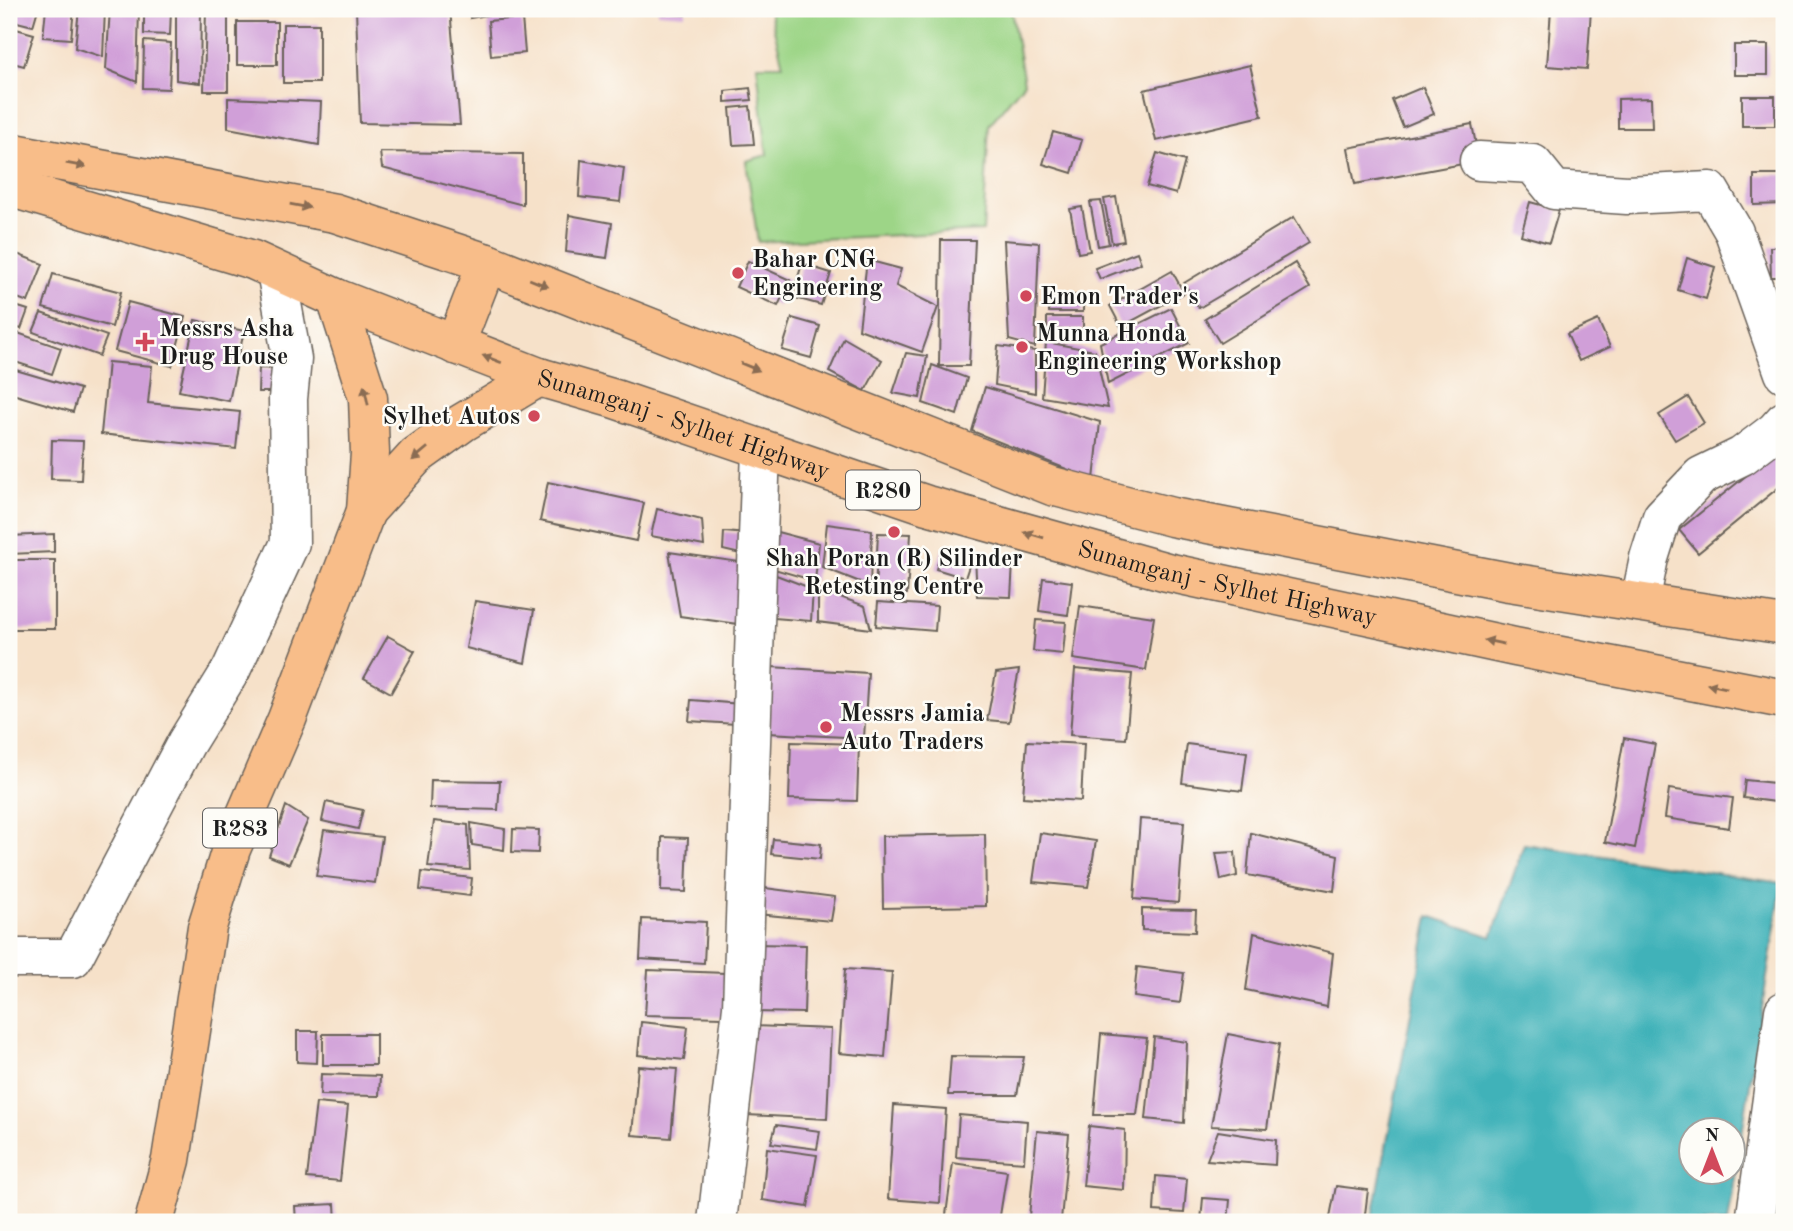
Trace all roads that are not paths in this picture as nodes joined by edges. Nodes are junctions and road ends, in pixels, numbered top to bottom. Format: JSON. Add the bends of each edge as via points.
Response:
{"nodes":[{"id":1,"x":9,"y":152,"type":"edge"},
{"id":2,"x":1479,"y":161,"type":"dead end"},
{"id":3,"x":9,"y":187,"type":"edge"},
{"id":4,"x":487,"y":263,"type":"junction"},
{"id":5,"x":276,"y":271,"type":"junction"},
{"id":6,"x":336,"y":298,"type":"junction"},
{"id":7,"x":456,"y":345,"type":"junction"},
{"id":8,"x":1784,"y":373,"type":"edge"},
{"id":9,"x":540,"y":377,"type":"junction"},
{"id":10,"x":1784,"y":421,"type":"edge"},
{"id":11,"x":761,"y":449,"type":"junction"},
{"id":12,"x":366,"y":512,"type":"junction"},
{"id":13,"x":1640,"y":602,"type":"junction"},
{"id":14,"x":1784,"y":625,"type":"edge"},
{"id":15,"x":1784,"y":699,"type":"edge"},
{"id":16,"x":9,"y":958,"type":"edge"},
{"id":17,"x":1784,"y":1011,"type":"edge"},
{"id":18,"x":154,"y":1222,"type":"edge"},
{"id":19,"x":717,"y":1222,"type":"edge"},
{"id":20,"x":1755,"y":1222,"type":"edge"}],
"edges":[{"from":1,"to":4,"type":"main road","name":"Sunamganj - Sylhet Highway","number":"R280","one_way":true,"via":[[335,213]]},
{"from":2,"to":8,"type":"street","via":[[1533,164],[1554,190],[1627,195],[1710,191],[1734,232]]},
{"from":3,"to":5,"type":"main road","name":"Sunamganj - Sylhet Highway","number":"R280","via":[[253,260]]},
{"from":4,"to":7,"type":"main road"},
{"from":4,"to":13,"type":"main road","name":"Sunamganj - Sylhet Highway","number":"R280","one_way":true,"via":[[1052,486],[1172,517],[1509,582]]},
{"from":5,"to":6,"type":"main road","name":"Sunamganj - Sylhet Highway","number":"R280"},
{"from":5,"to":16,"type":"street","via":[[292,359],[288,399],[290,543],[231,670],[186,743],[73,958]]},
{"from":6,"to":7,"type":"main road","name":"Sunamganj - Sylhet Highway","number":"R280"},
{"from":12,"to":6,"type":"main road","one_way":true,"via":[[368,398]]},
{"from":9,"to":7,"type":"main road","name":"Sunamganj - Sylhet Highway","number":"R280","one_way":true},
{"from":9,"to":11,"type":"main road","name":"Sunamganj - Sylhet Highway","number":"R280"},
{"from":9,"to":12,"type":"main road","one_way":true,"via":[[416,456]]},
{"from":10,"to":13,"type":"street","via":[[1742,456],[1701,476],[1662,517]]},
{"from":15,"to":11,"type":"main road","name":"Sunamganj - Sylhet Highway","number":"R280","one_way":true,"via":[[1167,572],[927,505]]},
{"from":11,"to":19,"type":"street","via":[[742,1007]]},
{"from":12,"to":18,"type":"main road","number":"R283","via":[[287,719],[231,849],[207,927],[171,1160]]},
{"from":13,"to":14,"type":"main road","name":"Sunamganj - Sylhet Highway","number":"R280"},
{"from":17,"to":20,"type":"street"}]}
